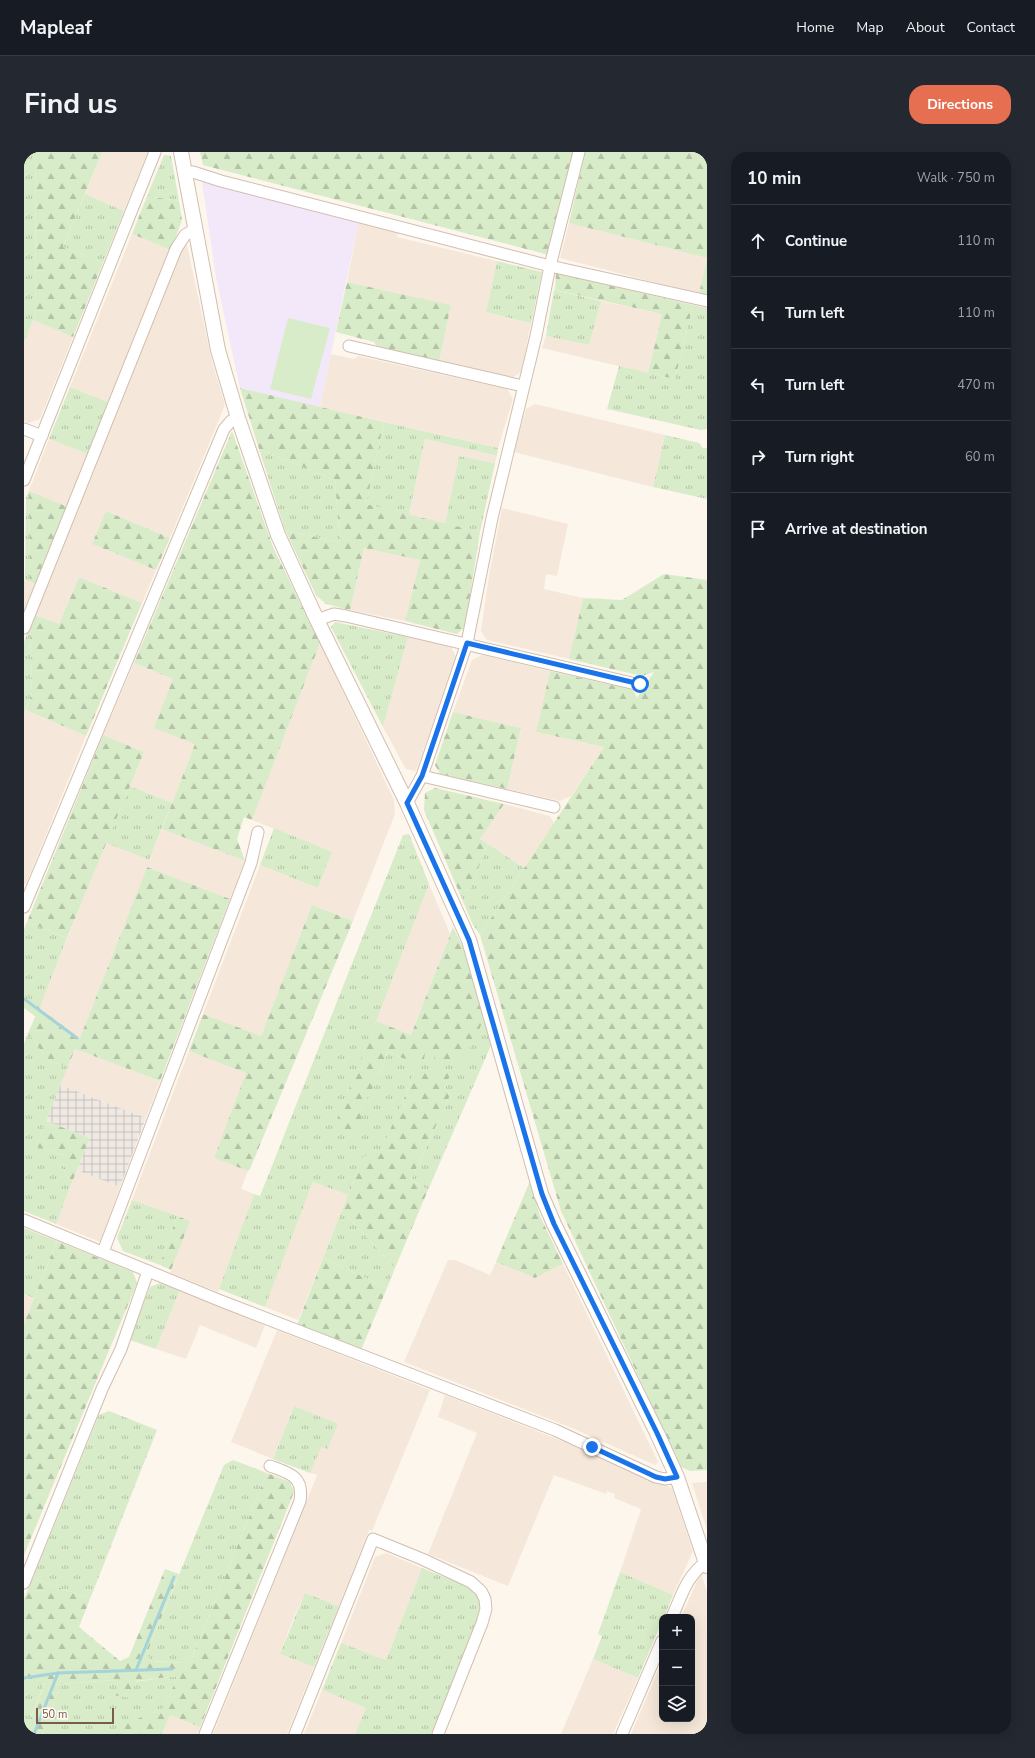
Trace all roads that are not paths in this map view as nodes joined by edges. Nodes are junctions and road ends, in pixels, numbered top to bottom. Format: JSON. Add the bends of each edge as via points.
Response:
{"nodes":[{"id":1,"x":155,"y":152,"type":"edge"},
{"id":2,"x":181,"y":152,"type":"edge"},
{"id":3,"x":579,"y":152,"type":"edge"},
{"id":4,"x":185,"y":172,"type":"junction"},
{"id":5,"x":195,"y":229,"type":"junction"},
{"id":6,"x":550,"y":266,"type":"junction"},
{"id":7,"x":707,"y":302,"type":"edge"},
{"id":8,"x":349,"y":346,"type":"dead end"},
{"id":9,"x":523,"y":386,"type":"junction"},
{"id":10,"x":238,"y":418,"type":"junction"},
{"id":11,"x":24,"y":429,"type":"edge"},
{"id":12,"x":42,"y":436,"type":"junction"},
{"id":13,"x":24,"y":480,"type":"edge"},
{"id":14,"x":317,"y":620,"type":"junction"},
{"id":15,"x":24,"y":628,"type":"edge"},
{"id":16,"x":467,"y":643,"type":"junction"},
{"id":17,"x":640,"y":684,"type":"dead end"},
{"id":18,"x":422,"y":776,"type":"junction"},
{"id":19,"x":407,"y":803,"type":"junction"},
{"id":20,"x":554,"y":807,"type":"dead end"},
{"id":21,"x":258,"y":832,"type":"dead end"},
{"id":22,"x":24,"y":907,"type":"edge"},
{"id":23,"x":24,"y":1220,"type":"edge"},
{"id":24,"x":103,"y":1252,"type":"junction"},
{"id":25,"x":148,"y":1271,"type":"junction"},
{"id":26,"x":270,"y":1466,"type":"dead end"},
{"id":27,"x":677,"y":1477,"type":"junction"},
{"id":28,"x":706,"y":1564,"type":"edge"},
{"id":29,"x":24,"y":1583,"type":"edge"},
{"id":30,"x":673,"y":1614,"type":"edge"},
{"id":31,"x":659,"y":1648,"type":"edge"},
{"id":32,"x":205,"y":1734,"type":"edge"},
{"id":33,"x":295,"y":1734,"type":"edge"},
{"id":34,"x":438,"y":1734,"type":"edge"},
{"id":35,"x":622,"y":1734,"type":"edge"}],
"edges":[{"from":1,"to":12,"type":"street"},
{"from":2,"to":4,"type":"street"},
{"from":3,"to":6,"type":"street"},
{"from":4,"to":5,"type":"street"},
{"from":4,"to":6,"type":"street","via":[[194,172]]},
{"from":5,"to":10,"type":"street","via":[[218,350]]},
{"from":5,"to":15,"type":"street","via":[[185,235],[176,249]]},
{"from":6,"to":7,"type":"street"},
{"from":6,"to":9,"type":"street"},
{"from":8,"to":9,"type":"street"},
{"from":9,"to":16,"type":"street","via":[[487,541]]},
{"from":10,"to":14,"type":"street","via":[[278,534]]},
{"from":10,"to":22,"type":"street","via":[[224,429]]},
{"from":11,"to":12,"type":"street"},
{"from":12,"to":13,"type":"street"},
{"from":14,"to":16,"type":"street","via":[[334,614]]},
{"from":14,"to":19,"type":"street"},
{"from":16,"to":17,"type":"street"},
{"from":16,"to":18,"type":"street"},
{"from":18,"to":19,"type":"street"},
{"from":18,"to":20,"type":"street"},
{"from":19,"to":27,"type":"street","via":[[469,940],[542,1194],[554,1224]]},
{"from":21,"to":24,"type":"street","via":[[251,862]]},
{"from":23,"to":24,"type":"street"},
{"from":24,"to":25,"type":"street"},
{"from":25,"to":27,"type":"street","via":[[555,1430],[656,1477]]},
{"from":25,"to":29,"type":"street","via":[[120,1349]]},
{"from":26,"to":32,"type":"street","via":[[294,1476],[301,1488],[300,1500]]},
{"from":27,"to":28,"type":"street"},
{"from":28,"to":30,"type":"street","via":[[695,1570],[689,1578]]},
{"from":31,"to":35,"type":"street"},
{"from":33,"to":34,"type":"street","via":[[373,1539],[471,1582],[485,1599],[486,1609],[482,1623]]}]}
